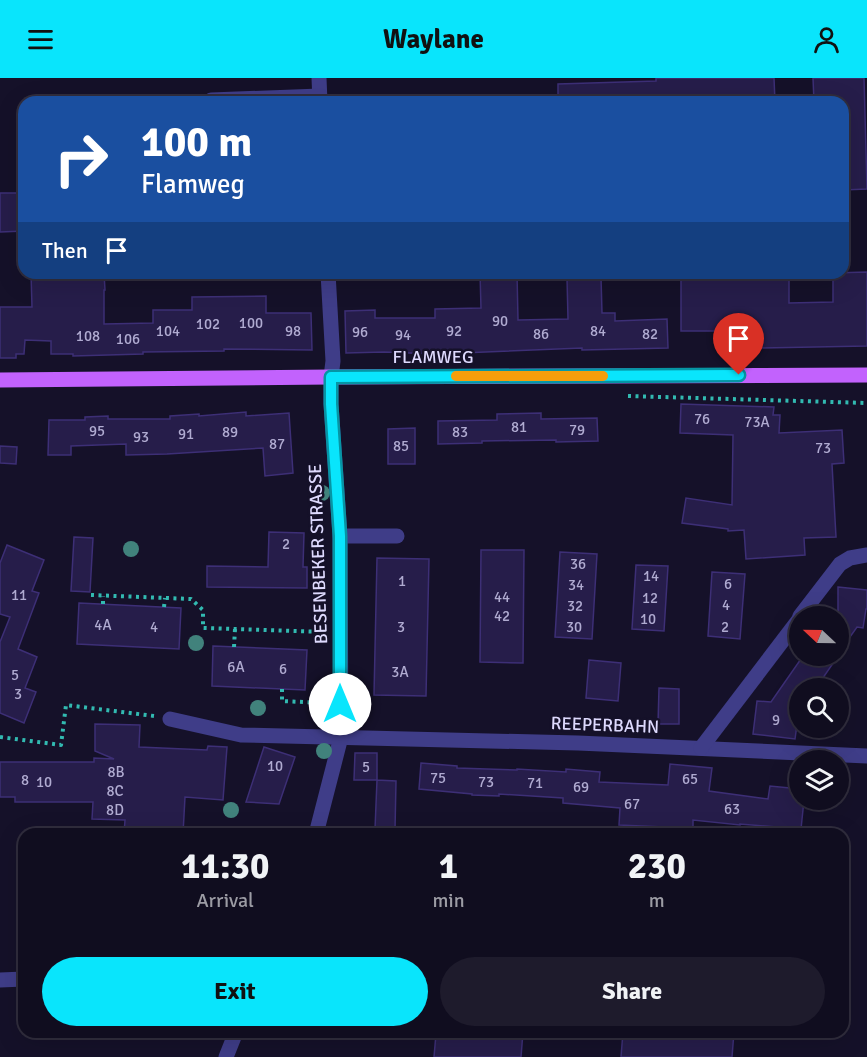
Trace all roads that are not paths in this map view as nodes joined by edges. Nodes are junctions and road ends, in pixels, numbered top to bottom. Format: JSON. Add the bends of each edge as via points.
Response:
{"nodes":[{"id":1,"x":319,"y":78,"type":"edge"},
{"id":2,"x":320,"y":96,"type":"edge"},
{"id":3,"x":328,"y":279,"type":"edge"},
{"id":4,"x":867,"y":375,"type":"edge"},
{"id":5,"x":331,"y":377,"type":"junction"},
{"id":6,"x":0,"y":380,"type":"edge"},
{"id":7,"x":340,"y":536,"type":"junction"},
{"id":8,"x":397,"y":536,"type":"dead end"},
{"id":9,"x":867,"y":555,"type":"edge"},
{"id":10,"x":808,"y":606,"type":"edge"},
{"id":11,"x":789,"y":632,"type":"edge"},
{"id":12,"x":170,"y":718,"type":"road end"},
{"id":13,"x":341,"y":737,"type":"junction"},
{"id":14,"x":701,"y":748,"type":"junction"},
{"id":15,"x":867,"y":756,"type":"edge"},
{"id":16,"x":318,"y":828,"type":"edge"},
{"id":17,"x":18,"y":979,"type":"edge"},
{"id":18,"x":0,"y":980,"type":"edge"},
{"id":19,"x":233,"y":1038,"type":"edge"},
{"id":20,"x":225,"y":1057,"type":"edge"}],
"edges":[{"from":1,"to":2,"type":"street"},
{"from":3,"to":5,"type":"street","name":"BESENBEKER STRASSE"},
{"from":4,"to":5,"type":"main road","name":"FLAMWEG"},
{"from":5,"to":6,"type":"main road","name":"FLAMWEG"},
{"from":5,"to":7,"type":"street","name":"BESENBEKER STRASSE"},
{"from":7,"to":8,"type":"street"},
{"from":7,"to":13,"type":"street","name":"BESENBEKER STRASSE"},
{"from":9,"to":10,"type":"street","via":[[840,564]]},
{"from":11,"to":14,"type":"street"},
{"from":12,"to":13,"type":"street","name":"REEPERBAHN","via":[[241,735]]},
{"from":13,"to":14,"type":"street","name":"REEPERBAHN"},
{"from":13,"to":16,"type":"street","name":"BESENBEKER STRASSE"},
{"from":14,"to":15,"type":"street","name":"REEPERBAHN"},
{"from":17,"to":18,"type":"street"},
{"from":19,"to":20,"type":"street"}]}
